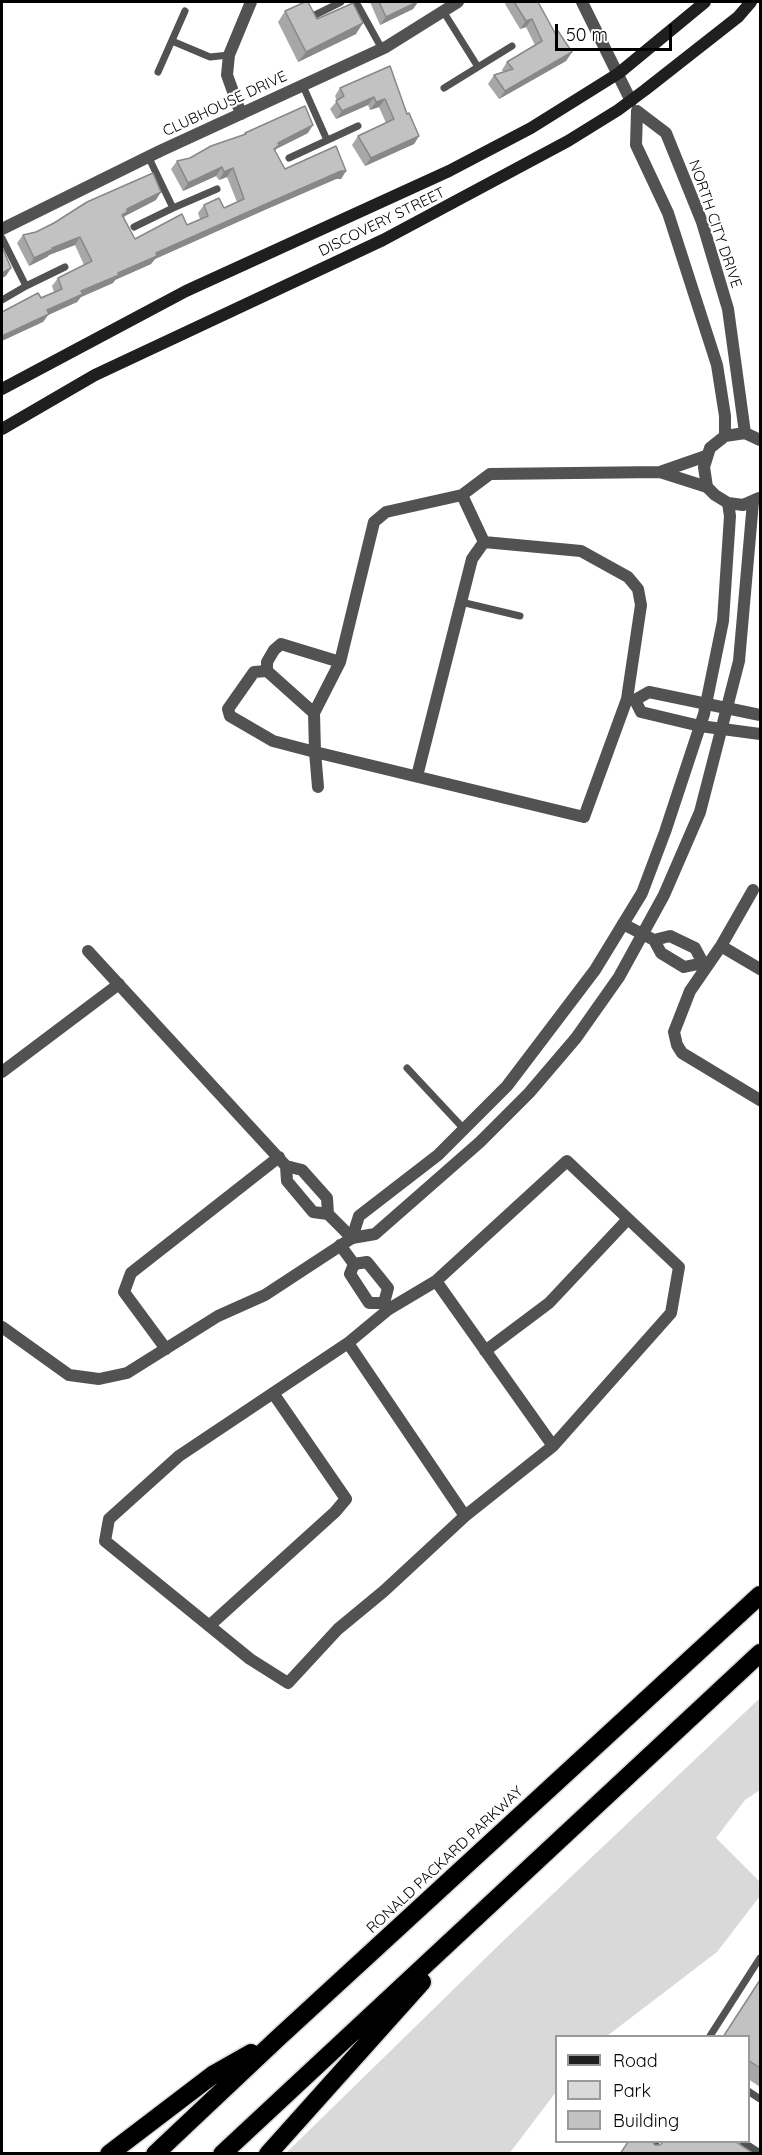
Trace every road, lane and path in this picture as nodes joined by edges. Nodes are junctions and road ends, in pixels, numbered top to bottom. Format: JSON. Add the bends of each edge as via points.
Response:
{"nodes":[{"id":1,"x":251,"y":2,"type":"edge"},
{"id":2,"x":341,"y":2,"type":"edge"},
{"id":3,"x":356,"y":2,"type":"edge"},
{"id":4,"x":458,"y":2,"type":"edge"},
{"id":5,"x":582,"y":2,"type":"edge"},
{"id":6,"x":705,"y":2,"type":"edge"},
{"id":7,"x":751,"y":2,"type":"edge"},
{"id":8,"x":185,"y":11,"type":"dead end"},
{"id":9,"x":443,"y":11,"type":"junction"},
{"id":10,"x":315,"y":15,"type":"edge"},
{"id":11,"x":172,"y":42,"type":"junction"},
{"id":12,"x":512,"y":46,"type":"dead end"},
{"id":13,"x":382,"y":49,"type":"junction"},
{"id":14,"x":229,"y":55,"type":"junction"},
{"id":15,"x":478,"y":67,"type":"junction"},
{"id":16,"x":158,"y":72,"type":"dead end"},
{"id":17,"x":619,"y":73,"type":"junction"},
{"id":18,"x":303,"y":86,"type":"junction"},
{"id":19,"x":444,"y":88,"type":"dead end"},
{"id":20,"x":634,"y":106,"type":"junction"},
{"id":21,"x":241,"y":114,"type":"junction"},
{"id":22,"x":358,"y":126,"type":"dead end"},
{"id":23,"x":327,"y":140,"type":"junction"},
{"id":24,"x":148,"y":156,"type":"junction"},
{"id":25,"x":289,"y":158,"type":"dead end"},
{"id":26,"x":217,"y":189,"type":"dead end"},
{"id":27,"x":173,"y":208,"type":"junction"},
{"id":28,"x":134,"y":227,"type":"dead end"},
{"id":29,"x":2,"y":229,"type":"edge"},
{"id":30,"x":2,"y":238,"type":"edge"},
{"id":31,"x":65,"y":267,"type":"dead end"},
{"id":32,"x":26,"y":286,"type":"junction"},
{"id":33,"x":2,"y":300,"type":"edge"},
{"id":34,"x":2,"y":389,"type":"edge"},
{"id":35,"x":2,"y":429,"type":"edge"},
{"id":36,"x":745,"y":433,"type":"junction"},
{"id":37,"x":725,"y":436,"type":"junction"},
{"id":38,"x":760,"y":440,"type":"edge"},
{"id":39,"x":706,"y":456,"type":"junction"},
{"id":40,"x":660,"y":472,"type":"junction"},
{"id":41,"x":707,"y":488,"type":"junction"},
{"id":42,"x":462,"y":495,"type":"junction"},
{"id":43,"x":757,"y":500,"type":"edge"},
{"id":44,"x":728,"y":503,"type":"junction"},
{"id":45,"x":484,"y":542,"type":"junction"},
{"id":46,"x":461,"y":602,"type":"junction"},
{"id":47,"x":520,"y":615,"type":"dead end"},
{"id":48,"x":340,"y":662,"type":"junction"},
{"id":49,"x":267,"y":671,"type":"junction"},
{"id":50,"x":631,"y":700,"type":"junction"},
{"id":51,"x":707,"y":704,"type":"junction"},
{"id":52,"x":727,"y":708,"type":"junction"},
{"id":53,"x":314,"y":713,"type":"junction"},
{"id":54,"x":760,"y":715,"type":"edge"},
{"id":55,"x":699,"y":726,"type":"junction"},
{"id":56,"x":722,"y":729,"type":"junction"},
{"id":57,"x":760,"y":734,"type":"edge"},
{"id":58,"x":315,"y":752,"type":"junction"},
{"id":59,"x":417,"y":776,"type":"junction"},
{"id":60,"x":318,"y":787,"type":"dead end"},
{"id":61,"x":753,"y":890,"type":"dead end"},
{"id":62,"x":623,"y":924,"type":"junction"},
{"id":63,"x":648,"y":937,"type":"junction"},
{"id":64,"x":721,"y":946,"type":"junction"},
{"id":65,"x":88,"y":951,"type":"dead end"},
{"id":66,"x":705,"y":964,"type":"junction"},
{"id":67,"x":760,"y":969,"type":"edge"},
{"id":68,"x":119,"y":984,"type":"junction"},
{"id":69,"x":407,"y":1068,"type":"dead end"},
{"id":70,"x":2,"y":1072,"type":"edge"},
{"id":71,"x":760,"y":1100,"type":"edge"},
{"id":72,"x":464,"y":1129,"type":"junction"},
{"id":73,"x":283,"y":1162,"type":"junction"},
{"id":74,"x":328,"y":1214,"type":"junction"},
{"id":75,"x":628,"y":1219,"type":"junction"},
{"id":76,"x":352,"y":1238,"type":"junction"},
{"id":77,"x":340,"y":1245,"type":"junction"},
{"id":78,"x":354,"y":1264,"type":"junction"},
{"id":79,"x":436,"y":1281,"type":"junction"},
{"id":80,"x":387,"y":1306,"type":"junction"},
{"id":81,"x":2,"y":1327,"type":"edge"},
{"id":82,"x":348,"y":1343,"type":"junction"},
{"id":83,"x":166,"y":1349,"type":"junction"},
{"id":84,"x":485,"y":1351,"type":"junction"},
{"id":85,"x":273,"y":1393,"type":"junction"},
{"id":86,"x":553,"y":1446,"type":"junction"},
{"id":87,"x":465,"y":1516,"type":"junction"},
{"id":88,"x":760,"y":1595,"type":"edge"},
{"id":89,"x":209,"y":1626,"type":"junction"},
{"id":90,"x":760,"y":1653,"type":"edge"},
{"id":91,"x":501,"y":1894,"type":"junction"},
{"id":92,"x":760,"y":1958,"type":"edge"},
{"id":93,"x":711,"y":2035,"type":"edge"},
{"id":94,"x":277,"y":2039,"type":"junction"},
{"id":95,"x":745,"y":2143,"type":"edge"},
{"id":96,"x":760,"y":2153,"type":"edge"},
{"id":97,"x":109,"y":2154,"type":"edge"},
{"id":98,"x":155,"y":2154,"type":"edge"},
{"id":99,"x":222,"y":2154,"type":"edge"},
{"id":100,"x":268,"y":2154,"type":"edge"}],
"edges":[{"from":1,"to":14,"type":"street"},
{"from":2,"to":10,"type":"lane"},
{"from":3,"to":13,"type":"lane"},
{"from":4,"to":9,"type":"street","name":"CLUBHOUSE DRIVE"},
{"from":5,"to":17,"type":"street"},
{"from":6,"to":17,"type":"main road","name":"DISCOVERY STREET"},
{"from":7,"to":20,"type":"main road","name":"DISCOVERY STREET"},
{"from":8,"to":11,"type":"lane"},
{"from":9,"to":13,"type":"street","name":"CLUBHOUSE DRIVE"},
{"from":9,"to":15,"type":"lane"},
{"from":11,"to":14,"type":"lane","via":[[210,57]]},
{"from":11,"to":16,"type":"lane"},
{"from":12,"to":15,"type":"lane"},
{"from":13,"to":18,"type":"street","name":"CLUBHOUSE DRIVE"},
{"from":14,"to":21,"type":"street","via":[[227,75]]},
{"from":15,"to":19,"type":"lane"},
{"from":17,"to":20,"type":"street"},
{"from":17,"to":34,"type":"main road","name":"DISCOVERY STREET","via":[[531,128],[449,171],[186,291]]},
{"from":18,"to":21,"type":"street","name":"CLUBHOUSE DRIVE"},
{"from":18,"to":23,"type":"lane"},
{"from":20,"to":35,"type":"main road","name":"DISCOVERY STREET","via":[[384,240],[95,375]]},
{"from":20,"to":36,"type":"street","name":"NORTH CITY DRIVE","via":[[666,133],[702,222],[728,309]]},
{"from":20,"to":37,"type":"street","via":[[636,145],[668,213],[717,365]]},
{"from":21,"to":24,"type":"street","name":"CLUBHOUSE DRIVE"},
{"from":22,"to":23,"type":"lane"},
{"from":23,"to":25,"type":"lane"},
{"from":24,"to":27,"type":"lane"},
{"from":24,"to":29,"type":"street","name":"CLUBHOUSE DRIVE"},
{"from":26,"to":27,"type":"lane"},
{"from":27,"to":28,"type":"lane"},
{"from":30,"to":32,"type":"lane"},
{"from":31,"to":32,"type":"lane"},
{"from":32,"to":33,"type":"lane"},
{"from":36,"to":37,"type":"street"},
{"from":36,"to":38,"type":"street"},
{"from":37,"to":39,"type":"street"},
{"from":39,"to":40,"type":"street"},
{"from":39,"to":41,"type":"street"},
{"from":40,"to":41,"type":"street"},
{"from":40,"to":42,"type":"street","via":[[490,474]]},
{"from":41,"to":44,"type":"street"},
{"from":42,"to":45,"type":"street"},
{"from":42,"to":48,"type":"street","via":[[386,512],[374,522]]},
{"from":43,"to":44,"type":"street","via":[[743,505]]},
{"from":43,"to":52,"type":"street","via":[[739,661]]},
{"from":44,"to":51,"type":"street","via":[[723,621]]},
{"from":45,"to":46,"type":"street","via":[[472,558]]},
{"from":45,"to":50,"type":"street","via":[[581,551],[628,577],[638,589],[641,605]]},
{"from":46,"to":47,"type":"lane"},
{"from":46,"to":59,"type":"street"},
{"from":48,"to":49,"type":"street","via":[[281,644],[267,662]]},
{"from":48,"to":53,"type":"street"},
{"from":49,"to":53,"type":"street"},
{"from":49,"to":58,"type":"street","via":[[254,672],[228,709],[230,716],[273,741]]},
{"from":50,"to":51,"type":"street","via":[[649,692]]},
{"from":50,"to":55,"type":"street","via":[[641,712]]},
{"from":50,"to":59,"type":"street","via":[[584,817]]},
{"from":51,"to":52,"type":"street"},
{"from":51,"to":55,"type":"street"},
{"from":52,"to":54,"type":"street"},
{"from":52,"to":56,"type":"street"},
{"from":53,"to":58,"type":"street"},
{"from":55,"to":56,"type":"street"},
{"from":55,"to":62,"type":"street","via":[[650,873]]},
{"from":56,"to":57,"type":"street"},
{"from":56,"to":63,"type":"street","via":[[700,812]]},
{"from":58,"to":59,"type":"street"},
{"from":58,"to":60,"type":"street"},
{"from":61,"to":64,"type":"street"},
{"from":62,"to":63,"type":"street"},
{"from":62,"to":72,"type":"street","via":[[596,970],[514,1077]]},
{"from":63,"to":66,"type":"street","via":[[662,953],[684,967]]},
{"from":63,"to":66,"type":"street","via":[[670,936],[695,948]]},
{"from":63,"to":76,"type":"street","via":[[582,1029],[529,1093],[480,1142],[375,1234]]},
{"from":64,"to":66,"type":"street"},
{"from":64,"to":67,"type":"street"},
{"from":65,"to":68,"type":"street"},
{"from":66,"to":71,"type":"street","via":[[674,1032],[677,1045],[682,1053]]},
{"from":68,"to":70,"type":"street"},
{"from":68,"to":73,"type":"street"},
{"from":69,"to":72,"type":"lane"},
{"from":72,"to":76,"type":"street","via":[[438,1155],[359,1216]]},
{"from":73,"to":74,"type":"street","via":[[302,1170],[327,1198]]},
{"from":73,"to":74,"type":"street","via":[[287,1181],[314,1212]]},
{"from":73,"to":83,"type":"street","via":[[131,1273],[124,1292]]},
{"from":74,"to":76,"type":"street"},
{"from":75,"to":79,"type":"street","via":[[567,1161]]},
{"from":75,"to":84,"type":"street","via":[[549,1303]]},
{"from":75,"to":86,"type":"street","via":[[678,1267],[672,1313]]},
{"from":76,"to":77,"type":"street"},
{"from":77,"to":78,"type":"street"},
{"from":77,"to":83,"type":"street","via":[[265,1295],[218,1316]]},
{"from":78,"to":80,"type":"street","via":[[350,1274],[369,1303]]},
{"from":78,"to":80,"type":"street","via":[[368,1262],[388,1288]]},
{"from":79,"to":80,"type":"street"},
{"from":79,"to":84,"type":"street"},
{"from":80,"to":82,"type":"street"},
{"from":81,"to":83,"type":"street","via":[[69,1375],[99,1379],[127,1373]]},
{"from":82,"to":85,"type":"street"},
{"from":82,"to":87,"type":"street"},
{"from":84,"to":86,"type":"street"},
{"from":85,"to":89,"type":"street","via":[[346,1499]]},
{"from":85,"to":89,"type":"street","via":[[179,1455],[109,1519],[105,1541]]},
{"from":86,"to":87,"type":"street"},
{"from":87,"to":89,"type":"street","via":[[338,1629],[288,1683]]},
{"from":88,"to":94,"type":"highway","name":"RONALD PACKARD PARKWAY"},
{"from":90,"to":91,"type":"highway"},
{"from":91,"to":99,"type":"highway"},
{"from":91,"to":100,"type":"highway"},
{"from":92,"to":93,"type":"lane"},
{"from":94,"to":97,"type":"highway","via":[[214,2074]]},
{"from":94,"to":98,"type":"highway","name":"RONALD PACKARD PARKWAY"},
{"from":95,"to":96,"type":"lane"}]}
